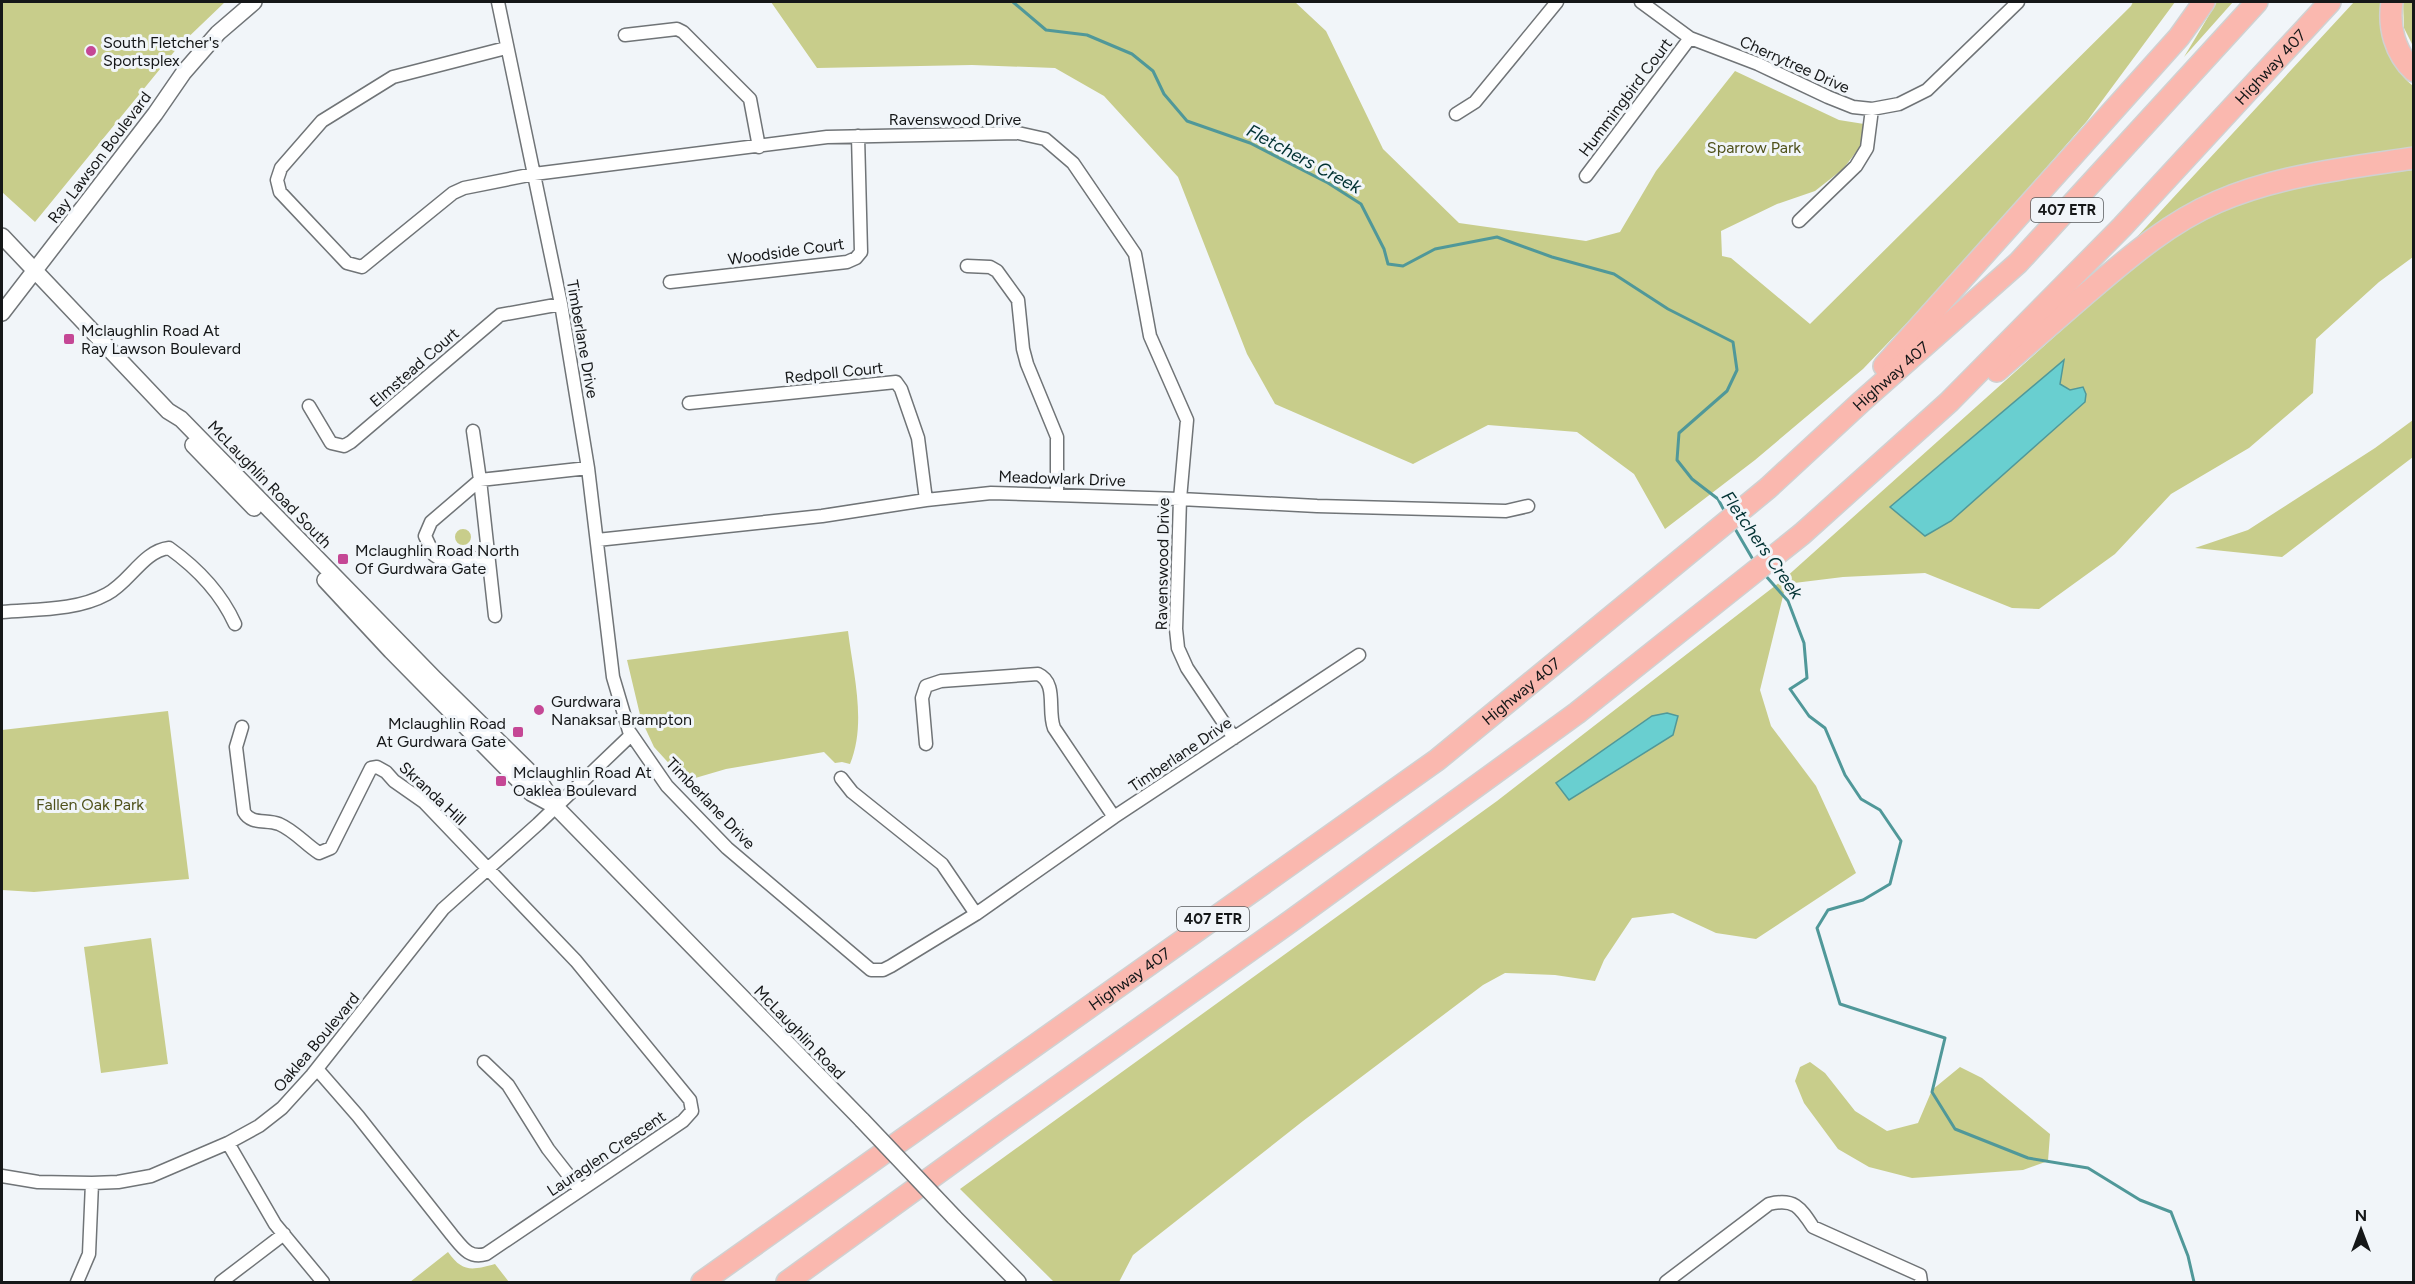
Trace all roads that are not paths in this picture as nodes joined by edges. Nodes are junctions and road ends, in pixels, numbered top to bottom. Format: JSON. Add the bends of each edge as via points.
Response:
{"nodes":[{"id":1,"x":254,"y":2,"type":"edge"},
{"id":2,"x":498,"y":2,"type":"edge"},
{"id":3,"x":1557,"y":2,"type":"edge"},
{"id":4,"x":1641,"y":2,"type":"edge"},
{"id":5,"x":2018,"y":2,"type":"edge"},
{"id":6,"x":2204,"y":2,"type":"edge"},
{"id":7,"x":2257,"y":2,"type":"edge"},
{"id":8,"x":2330,"y":2,"type":"edge"},
{"id":9,"x":2392,"y":2,"type":"edge"},
{"id":10,"x":625,"y":35,"type":"dead end"},
{"id":11,"x":1690,"y":38,"type":"junction"},
{"id":12,"x":506,"y":48,"type":"junction"},
{"id":13,"x":2414,"y":72,"type":"edge"},
{"id":14,"x":1872,"y":109,"type":"junction"},
{"id":15,"x":1456,"y":114,"type":"dead end"},
{"id":16,"x":858,"y":136,"type":"junction"},
{"id":17,"x":759,"y":147,"type":"junction"},
{"id":18,"x":2414,"y":158,"type":"edge"},
{"id":19,"x":534,"y":174,"type":"junction"},
{"id":20,"x":1586,"y":176,"type":"dead end"},
{"id":21,"x":1799,"y":220,"type":"dead end"},
{"id":22,"x":2,"y":236,"type":"edge"},
{"id":23,"x":967,"y":266,"type":"dead end"},
{"id":24,"x":34,"y":272,"type":"junction"},
{"id":25,"x":669,"y":282,"type":"dead end"},
{"id":26,"x":561,"y":304,"type":"junction"},
{"id":27,"x":2,"y":313,"type":"edge"},
{"id":28,"x":1861,"y":402,"type":"junction"},
{"id":29,"x":1949,"y":402,"type":"junction"},
{"id":30,"x":689,"y":404,"type":"dead end"},
{"id":31,"x":309,"y":406,"type":"dead end"},
{"id":32,"x":473,"y":430,"type":"dead end"},
{"id":33,"x":588,"y":468,"type":"junction"},
{"id":34,"x":480,"y":480,"type":"junction"},
{"id":35,"x":1057,"y":494,"type":"junction"},
{"id":36,"x":1180,"y":499,"type":"junction"},
{"id":37,"x":926,"y":500,"type":"junction"},
{"id":38,"x":1528,"y":506,"type":"dead end"},
{"id":39,"x":597,"y":540,"type":"junction"},
{"id":40,"x":488,"y":557,"type":"junction"},
{"id":41,"x":2,"y":612,"type":"edge"},
{"id":42,"x":495,"y":616,"type":"dead end"},
{"id":43,"x":235,"y":624,"type":"dead end"},
{"id":44,"x":1359,"y":655,"type":"dead end"},
{"id":45,"x":242,"y":727,"type":"dead end"},
{"id":46,"x":630,"y":736,"type":"junction"},
{"id":47,"x":1234,"y":738,"type":"junction"},
{"id":48,"x":926,"y":744,"type":"dead end"},
{"id":49,"x":841,"y":778,"type":"dead end"},
{"id":50,"x":556,"y":807,"type":"junction"},
{"id":51,"x":1114,"y":817,"type":"junction"},
{"id":52,"x":487,"y":869,"type":"junction"},
{"id":53,"x":976,"y":914,"type":"junction"},
{"id":54,"x":484,"y":1062,"type":"dead end"},
{"id":55,"x":317,"y":1069,"type":"junction"},
{"id":56,"x":228,"y":1143,"type":"junction"},
{"id":57,"x":2,"y":1176,"type":"edge"},
{"id":58,"x":92,"y":1183,"type":"junction"},
{"id":59,"x":580,"y":1191,"type":"junction"},
{"id":60,"x":284,"y":1234,"type":"junction"},
{"id":61,"x":77,"y":1282,"type":"edge"},
{"id":62,"x":221,"y":1282,"type":"edge"},
{"id":63,"x":323,"y":1282,"type":"edge"},
{"id":64,"x":702,"y":1282,"type":"edge"},
{"id":65,"x":787,"y":1282,"type":"edge"},
{"id":66,"x":1018,"y":1282,"type":"edge"},
{"id":67,"x":1666,"y":1282,"type":"edge"},
{"id":68,"x":1921,"y":1282,"type":"edge"}],
"edges":[{"from":1,"to":24,"type":"street","name":"Ray Lawson Boulevard","via":[[218,33],[184,72]]},
{"from":2,"to":12,"type":"street","name":"Timberlane Drive"},
{"from":3,"to":15,"type":"street","via":[[1475,102]]},
{"from":4,"to":11,"type":"street","name":"Cherrytree Drive"},
{"from":5,"to":14,"type":"street","name":"Cherrytree Drive","via":[[1927,90],[1899,104]]},
{"from":6,"to":28,"type":"highway","via":[[2179,37],[1877,374]]},
{"from":7,"to":28,"type":"highway","name":"Highway 407","number":"407 ETR","via":[[2018,263]]},
{"from":8,"to":29,"type":"highway","name":"Highway 407","number":"407 ETR","via":[[2122,227]]},
{"from":9,"to":13,"type":"highway","via":[[2394,40]]},
{"from":10,"to":17,"type":"street","via":[[683,32],[750,99]]},
{"from":11,"to":14,"type":"street","name":"Cherrytree Drive","via":[[1758,64],[1828,98]]},
{"from":11,"to":20,"type":"street","name":"Hummingbird Court"},
{"from":12,"to":19,"type":"street","name":"Timberlane Drive"},
{"from":12,"to":19,"type":"street","name":"Ravenswood Drive","via":[[393,76],[322,121],[282,168],[280,192],[347,263],[362,267],[464,188]]},
{"from":14,"to":21,"type":"street","via":[[1867,148],[1856,166]]},
{"from":16,"to":17,"type":"street","name":"Ravenswood Drive"},
{"from":16,"to":25,"type":"street","name":"Woodside Court","via":[[861,252],[856,258]]},
{"from":16,"to":36,"type":"street","name":"Ravenswood Drive","via":[[1018,133],[1045,139],[1073,163],[1135,254],[1150,336],[1187,420]]},
{"from":17,"to":19,"type":"street","name":"Ravenswood Drive"},
{"from":18,"to":29,"type":"highway","via":[[2304,175],[2217,202],[2173,225],[2132,255],[1975,391]]},
{"from":19,"to":26,"type":"street","name":"Timberlane Drive"},
{"from":22,"to":24,"type":"street","name":"McLaughlin Road South"},
{"from":23,"to":35,"type":"street","via":[[990,267],[1018,300],[1026,364],[1057,437]]},
{"from":24,"to":27,"type":"street","name":"Ray Lawson Boulevard"},
{"from":24,"to":50,"type":"street","name":"McLaughlin Road South","via":[[541,783]]},
{"from":26,"to":31,"type":"street","name":"Elmstead Court","via":[[500,315],[344,446],[331,443]]},
{"from":26,"to":33,"type":"street","name":"Timberlane Drive"},
{"from":28,"to":64,"type":"highway","name":"Highway 407","number":"407 ETR","via":[[1768,489],[1437,760]]},
{"from":29,"to":65,"type":"highway","name":"Highway 407","number":"407 ETR","via":[[1802,534],[1549,734]]},
{"from":30,"to":37,"type":"street","name":"Redpoll Court","via":[[896,382],[918,438]]},
{"from":32,"to":34,"type":"street"},
{"from":33,"to":34,"type":"street"},
{"from":33,"to":39,"type":"street","name":"Timberlane Drive"},
{"from":34,"to":40,"type":"street"},
{"from":34,"to":40,"type":"street","via":[[431,522],[425,536],[434,555],[443,561]]},
{"from":35,"to":36,"type":"street","name":"Meadowlark Drive"},
{"from":35,"to":37,"type":"street","name":"Meadowlark Drive","via":[[991,493]]},
{"from":36,"to":38,"type":"street","name":"Meadowlark Drive","via":[[1506,511]]},
{"from":36,"to":47,"type":"street","name":"Ravenswood Drive","via":[[1178,648]]},
{"from":37,"to":39,"type":"street","name":"Meadowlark Drive","via":[[822,516]]},
{"from":39,"to":46,"type":"street","name":"Timberlane Drive","via":[[613,676]]},
{"from":40,"to":42,"type":"street"},
{"from":41,"to":43,"type":"street","via":[[89,603],[128,579],[151,554],[170,548],[217,592]]},
{"from":44,"to":47,"type":"street","name":"Timberlane Drive"},
{"from":45,"to":52,"type":"street","name":"Skranda Hill","via":[[236,747],[244,812],[251,820],[278,824],[319,853],[325,852],[331,848],[365,777],[371,768],[377,767],[423,802]]},
{"from":46,"to":50,"type":"street","name":"Oaklea Boulevard"},
{"from":46,"to":53,"type":"street","name":"Timberlane Drive","via":[[667,786],[727,848],[872,970],[891,966]]},
{"from":47,"to":51,"type":"street","name":"Timberlane Drive"},
{"from":48,"to":51,"type":"street","via":[[922,698],[926,686],[941,681],[1038,674],[1046,677],[1054,728]]},
{"from":49,"to":53,"type":"street","via":[[852,792],[942,864]]},
{"from":50,"to":52,"type":"street","name":"Oaklea Boulevard"},
{"from":50,"to":66,"type":"street","name":"McLaughlin Road","bridge":true},
{"from":51,"to":53,"type":"street","name":"Timberlane Drive"},
{"from":52,"to":55,"type":"street","name":"Oaklea Boulevard","via":[[443,909]]},
{"from":52,"to":59,"type":"street","name":"Lauraglen Crescent","via":[[576,961],[690,1100],[692,1111],[682,1121]]},
{"from":54,"to":59,"type":"street","via":[[508,1085]]},
{"from":55,"to":56,"type":"street","name":"Oaklea Boulevard","via":[[282,1108]]},
{"from":55,"to":59,"type":"street","name":"Lauraglen Crescent","via":[[468,1254],[486,1254]]},
{"from":56,"to":58,"type":"street","name":"Oaklea Boulevard","via":[[151,1176]]},
{"from":56,"to":60,"type":"street"},
{"from":57,"to":58,"type":"street","name":"Oaklea Boulevard","via":[[38,1182]]},
{"from":58,"to":61,"type":"street","via":[[89,1254]]},
{"from":60,"to":62,"type":"street"},
{"from":60,"to":63,"type":"street"},
{"from":67,"to":68,"type":"street","via":[[1769,1204],[1780,1201],[1791,1202],[1813,1227],[1920,1275]]}]}
